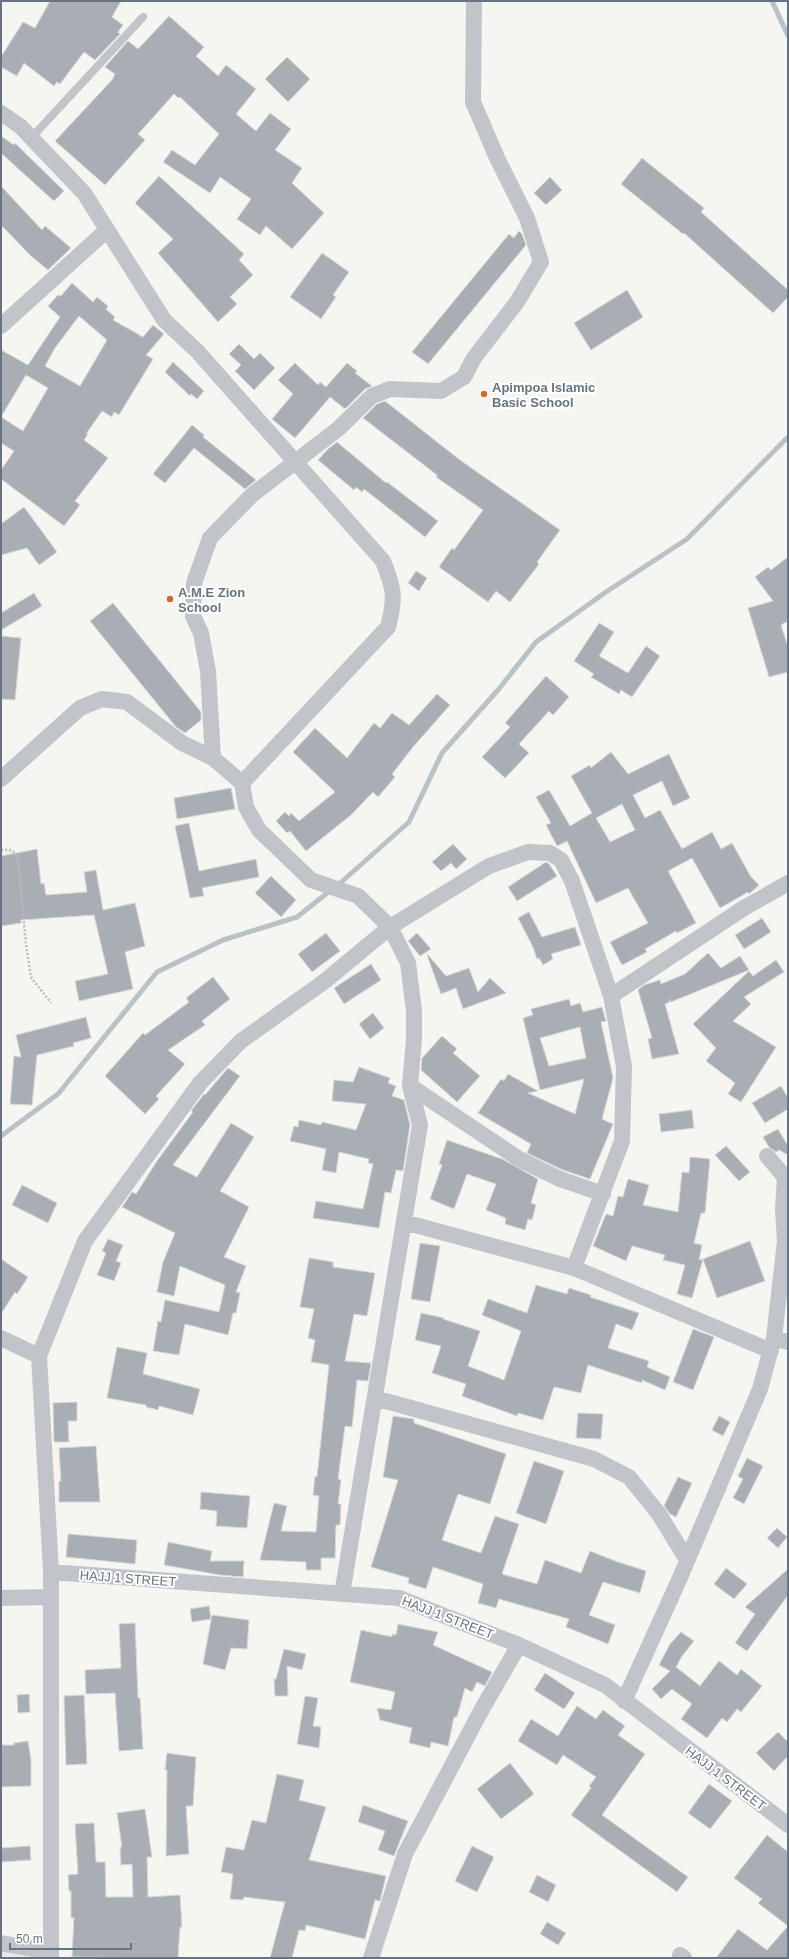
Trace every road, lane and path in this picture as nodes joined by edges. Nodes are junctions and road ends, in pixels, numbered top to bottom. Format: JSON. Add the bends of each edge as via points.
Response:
{"nodes":[{"id":1,"x":474,"y":1,"type":"edge"},
{"id":2,"x":143,"y":17,"type":"dead end"},
{"id":3,"x":1,"y":113,"type":"edge"},
{"id":4,"x":32,"y":137,"type":"junction"},
{"id":5,"x":107,"y":230,"type":"junction"},
{"id":6,"x":1,"y":326,"type":"edge"},
{"id":7,"x":295,"y":461,"type":"junction"},
{"id":8,"x":213,"y":758,"type":"junction"},
{"id":9,"x":1,"y":779,"type":"edge"},
{"id":10,"x":242,"y":783,"type":"junction"},
{"id":11,"x":1,"y":850,"type":"edge"},
{"id":12,"x":788,"y":883,"type":"edge"},
{"id":13,"x":390,"y":928,"type":"junction"},
{"id":14,"x":611,"y":996,"type":"junction"},
{"id":15,"x":51,"y":1003,"type":"dead end"},
{"id":16,"x":410,"y":1086,"type":"junction"},
{"id":17,"x":767,"y":1156,"type":"dead end"},
{"id":18,"x":603,"y":1194,"type":"junction"},
{"id":19,"x":404,"y":1222,"type":"junction"},
{"id":20,"x":574,"y":1268,"type":"junction"},
{"id":21,"x":1,"y":1338,"type":"edge"},
{"id":22,"x":778,"y":1343,"type":"edge"},
{"id":23,"x":39,"y":1356,"type":"junction"},
{"id":24,"x":375,"y":1398,"type":"junction"},
{"id":25,"x":687,"y":1560,"type":"junction"},
{"id":26,"x":50,"y":1572,"type":"junction"},
{"id":27,"x":342,"y":1594,"type":"junction"},
{"id":28,"x":50,"y":1596,"type":"junction"},
{"id":29,"x":1,"y":1598,"type":"edge"},
{"id":30,"x":519,"y":1645,"type":"junction"},
{"id":31,"x":624,"y":1700,"type":"junction"},
{"id":32,"x":788,"y":1825,"type":"edge"},
{"id":33,"x":1,"y":1943,"type":"edge"},
{"id":34,"x":51,"y":1955,"type":"edge"},
{"id":35,"x":371,"y":1958,"type":"edge"}],
"edges":[{"from":1,"to":7,"type":"street","via":[[473,102],[527,218],[541,262],[516,302],[474,358],[464,377],[441,391],[390,389],[372,396],[338,428]]},
{"from":2,"to":4,"type":"lane"},
{"from":3,"to":4,"type":"street"},
{"from":4,"to":5,"type":"street","via":[[84,193]]},
{"from":5,"to":6,"type":"street"},
{"from":5,"to":7,"type":"street","via":[[164,320],[198,352]]},
{"from":7,"to":8,"type":"street","via":[[252,495],[210,538],[194,583],[193,616],[201,633],[208,671]]},
{"from":7,"to":10,"type":"street","via":[[383,561],[393,586],[394,605],[388,627]]},
{"from":8,"to":9,"type":"street","via":[[182,743],[127,702],[102,699],[80,708]]},
{"from":8,"to":10,"type":"street"},
{"from":10,"to":13,"type":"street","via":[[246,807],[258,830],[312,880],[358,896]]},
{"from":11,"to":15,"type":"path","via":[[14,851],[18,859],[31,977]]},
{"from":12,"to":14,"type":"street","via":[[744,908]]},
{"from":13,"to":14,"type":"street","via":[[489,866],[528,852],[550,853],[561,860],[572,881]]},
{"from":13,"to":16,"type":"street","via":[[408,962],[414,1011]]},
{"from":13,"to":23,"type":"street","via":[[325,981],[241,1041],[200,1083],[86,1241]]},
{"from":14,"to":18,"type":"street","via":[[624,1066],[622,1141]]},
{"from":16,"to":18,"type":"street","via":[[518,1159],[560,1179]]},
{"from":16,"to":19,"type":"street","via":[[420,1125]]},
{"from":17,"to":22,"type":"street","via":[[785,1177],[785,1241]]},
{"from":18,"to":20,"type":"street"},
{"from":19,"to":20,"type":"street"},
{"from":19,"to":24,"type":"street"},
{"from":20,"to":22,"type":"street"},
{"from":21,"to":23,"type":"street"},
{"from":22,"to":25,"type":"street"},
{"from":23,"to":26,"type":"street"},
{"from":24,"to":25,"type":"street","via":[[594,1459],[629,1477],[659,1514]]},
{"from":24,"to":27,"type":"street"},
{"from":25,"to":31,"type":"street"},
{"from":26,"to":27,"type":"street","name":"HAJJ 1 STREET"},
{"from":26,"to":28,"type":"street"},
{"from":27,"to":30,"type":"street","name":"HAJJ 1 STREET","via":[[399,1598]]},
{"from":28,"to":29,"type":"street"},
{"from":28,"to":34,"type":"street"},
{"from":30,"to":31,"type":"street","name":"HAJJ 1 STREET","via":[[605,1686]]},
{"from":30,"to":35,"type":"street","via":[[405,1854]]},
{"from":31,"to":32,"type":"street","name":"HAJJ 1 STREET"},
{"from":33,"to":34,"type":"street"}]}
